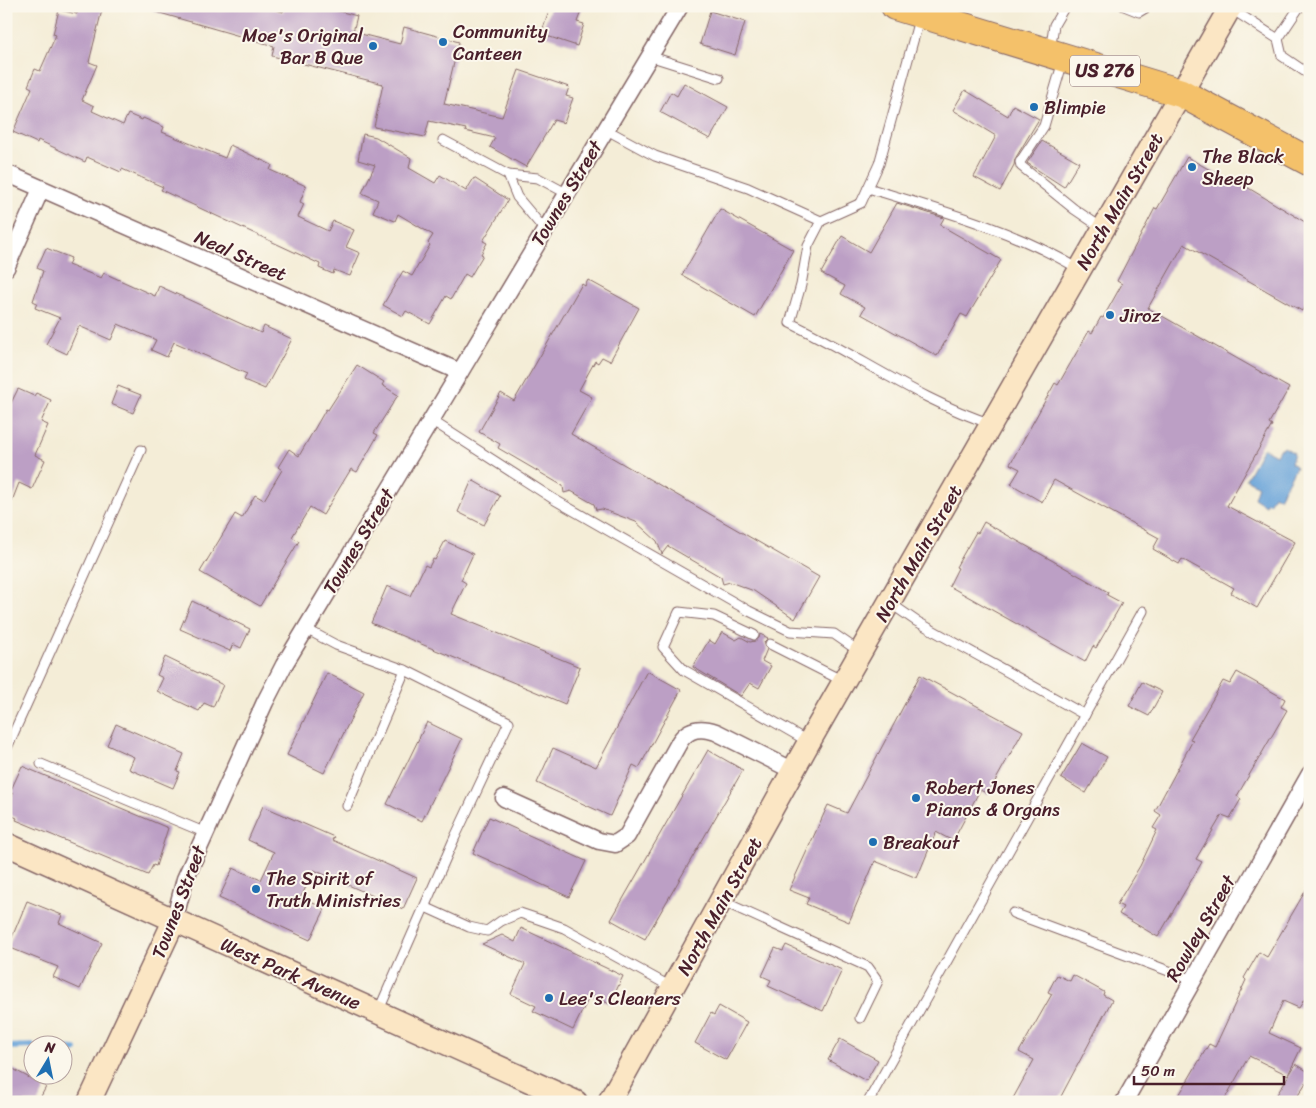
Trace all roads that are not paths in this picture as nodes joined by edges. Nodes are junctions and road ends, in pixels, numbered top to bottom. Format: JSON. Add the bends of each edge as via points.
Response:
{"nodes":[{"id":1,"x":680,"y":6,"type":"edge"},
{"id":2,"x":1065,"y":6,"type":"edge"},
{"id":3,"x":1124,"y":6,"type":"edge"},
{"id":4,"x":1149,"y":6,"type":"edge"},
{"id":5,"x":1300,"y":6,"type":"edge"},
{"id":6,"x":1230,"y":7,"type":"edge"},
{"id":7,"x":907,"y":10,"type":"edge"},
{"id":8,"x":1278,"y":39,"type":"junction"},
{"id":9,"x":649,"y":56,"type":"junction"},
{"id":10,"x":1057,"y":56,"type":"junction"},
{"id":11,"x":1310,"y":75,"type":"edge"},
{"id":12,"x":719,"y":78,"type":"dead end"},
{"id":13,"x":1181,"y":93,"type":"junction"},
{"id":14,"x":606,"y":129,"type":"junction"},
{"id":15,"x":443,"y":140,"type":"dead end"},
{"id":16,"x":1310,"y":162,"type":"edge"},
{"id":17,"x":6,"y":173,"type":"edge"},
{"id":18,"x":508,"y":175,"type":"junction"},
{"id":19,"x":868,"y":188,"type":"junction"},
{"id":20,"x":41,"y":189,"type":"junction"},
{"id":21,"x":566,"y":193,"type":"junction"},
{"id":22,"x":821,"y":221,"type":"junction"},
{"id":23,"x":544,"y":229,"type":"junction"},
{"id":24,"x":1104,"y":229,"type":"junction"},
{"id":25,"x":6,"y":268,"type":"edge"},
{"id":26,"x":1080,"y":270,"type":"junction"},
{"id":27,"x":460,"y":372,"type":"junction"},
{"id":28,"x":431,"y":420,"type":"junction"},
{"id":29,"x":992,"y":424,"type":"junction"},
{"id":30,"x":141,"y":450,"type":"dead end"},
{"id":31,"x":890,"y":603,"type":"junction"},
{"id":32,"x":1143,"y":611,"type":"dead end"},
{"id":33,"x":306,"y":628,"type":"junction"},
{"id":34,"x":754,"y":635,"type":"dead end"},
{"id":35,"x":770,"y":644,"type":"dead end"},
{"id":36,"x":862,"y":653,"type":"junction"},
{"id":37,"x":405,"y":670,"type":"junction"},
{"id":38,"x":845,"y":683,"type":"junction"},
{"id":39,"x":1085,"y":715,"type":"junction"},
{"id":40,"x":809,"y":742,"type":"junction"},
{"id":41,"x":6,"y":750,"type":"edge"},
{"id":42,"x":41,"y":764,"type":"dead end"},
{"id":43,"x":794,"y":771,"type":"junction"},
{"id":44,"x":1310,"y":774,"type":"edge"},
{"id":45,"x":504,"y":798,"type":"dead end"},
{"id":46,"x":347,"y":806,"type":"dead end"},
{"id":47,"x":206,"y":833,"type":"junction"},
{"id":48,"x":6,"y":844,"type":"edge"},
{"id":49,"x":722,"y":901,"type":"junction"},
{"id":50,"x":425,"y":907,"type":"junction"},
{"id":51,"x":1013,"y":913,"type":"dead end"},
{"id":52,"x":174,"y":920,"type":"junction"},
{"id":53,"x":1193,"y":980,"type":"junction"},
{"id":54,"x":674,"y":988,"type":"junction"},
{"id":55,"x":378,"y":1013,"type":"junction"},
{"id":56,"x":860,"y":1018,"type":"dead end"},
{"id":57,"x":89,"y":1102,"type":"edge"},
{"id":58,"x":576,"y":1102,"type":"edge"},
{"id":59,"x":610,"y":1102,"type":"edge"},
{"id":60,"x":868,"y":1102,"type":"edge"},
{"id":61,"x":1124,"y":1102,"type":"edge"}],
"edges":[{"from":1,"to":9,"type":"street","name":"Townes Street"},
{"from":2,"to":10,"type":"lane","via":[[1054,25]]},
{"from":3,"to":4,"type":"lane","via":[[1139,12]]},
{"from":5,"to":8,"type":"lane"},
{"from":6,"to":8,"type":"lane"},
{"from":6,"to":13,"type":"street","name":"North Main Street"},
{"from":7,"to":10,"type":"highway","number":"US 276"},
{"from":7,"to":19,"type":"lane","via":[[879,164]]},
{"from":8,"to":11,"type":"lane","via":[[1282,56]]},
{"from":9,"to":12,"type":"lane"},
{"from":9,"to":14,"type":"street","name":"Townes Street"},
{"from":10,"to":13,"type":"highway","number":"US 276"},
{"from":10,"to":24,"type":"lane","via":[[1044,126],[1020,162],[1021,166],[1074,210]]},
{"from":13,"to":16,"type":"highway","number":"US 276"},
{"from":13,"to":24,"type":"street","name":"North Main Street"},
{"from":14,"to":21,"type":"street","name":"Townes Street"},
{"from":14,"to":22,"type":"lane","via":[[655,156],[748,188]]},
{"from":15,"to":18,"type":"lane"},
{"from":17,"to":20,"type":"street","name":"Neal Street"},
{"from":18,"to":21,"type":"lane","via":[[538,178]]},
{"from":18,"to":23,"type":"lane","via":[[517,197]]},
{"from":19,"to":22,"type":"lane","via":[[861,204]]},
{"from":19,"to":26,"type":"lane","via":[[961,216],[1050,251]]},
{"from":20,"to":25,"type":"street"},
{"from":20,"to":27,"type":"street","name":"Neal Street"},
{"from":21,"to":23,"type":"street","name":"Townes Street"},
{"from":22,"to":29,"type":"lane","via":[[808,246],[790,323],[957,413]]},
{"from":23,"to":27,"type":"street","name":"Townes Street"},
{"from":24,"to":26,"type":"street","name":"North Main Street"},
{"from":26,"to":29,"type":"street","name":"North Main Street"},
{"from":27,"to":28,"type":"street","name":"Townes Street"},
{"from":28,"to":33,"type":"street","name":"Townes Street"},
{"from":28,"to":36,"type":"lane","via":[[555,500],[749,611],[790,631],[834,634]]},
{"from":29,"to":31,"type":"street","name":"North Main Street"},
{"from":30,"to":41,"type":"lane"},
{"from":31,"to":36,"type":"street","name":"North Main Street"},
{"from":31,"to":39,"type":"lane","via":[[916,621]]},
{"from":32,"to":39,"type":"lane"},
{"from":33,"to":37,"type":"lane","via":[[336,645]]},
{"from":33,"to":47,"type":"street","name":"Townes Street","via":[[265,702]]},
{"from":34,"to":40,"type":"lane","via":[[714,616],[679,612],[663,647],[684,670]]},
{"from":35,"to":38,"type":"lane"},
{"from":36,"to":38,"type":"street","name":"North Main Street"},
{"from":37,"to":46,"type":"lane"},
{"from":37,"to":50,"type":"lane","via":[[510,722]]},
{"from":38,"to":40,"type":"street","name":"North Main Street"},
{"from":39,"to":60,"type":"lane"},
{"from":40,"to":43,"type":"street","name":"North Main Street"},
{"from":42,"to":47,"type":"lane"},
{"from":43,"to":45,"type":"street","via":[[716,732],[690,731],[680,741],[627,836],[615,844],[599,841]]},
{"from":43,"to":49,"type":"street","name":"North Main Street"},
{"from":44,"to":53,"type":"street","name":"Rowley Street"},
{"from":47,"to":52,"type":"street","name":"Townes Street","via":[[185,879]]},
{"from":48,"to":52,"type":"street","name":"West Park Avenue"},
{"from":49,"to":54,"type":"street","name":"North Main Street"},
{"from":49,"to":56,"type":"lane","via":[[868,967],[878,981]]},
{"from":50,"to":54,"type":"lane","via":[[468,927],[487,931],[520,913],[538,918],[564,928]]},
{"from":50,"to":55,"type":"lane"},
{"from":51,"to":53,"type":"lane"},
{"from":52,"to":55,"type":"street","name":"West Park Avenue"},
{"from":52,"to":57,"type":"street","name":"Townes Street"},
{"from":53,"to":61,"type":"street","name":"Rowley Street"},
{"from":54,"to":59,"type":"street","name":"North Main Street"},
{"from":55,"to":58,"type":"street","name":"West Park Avenue"}]}
